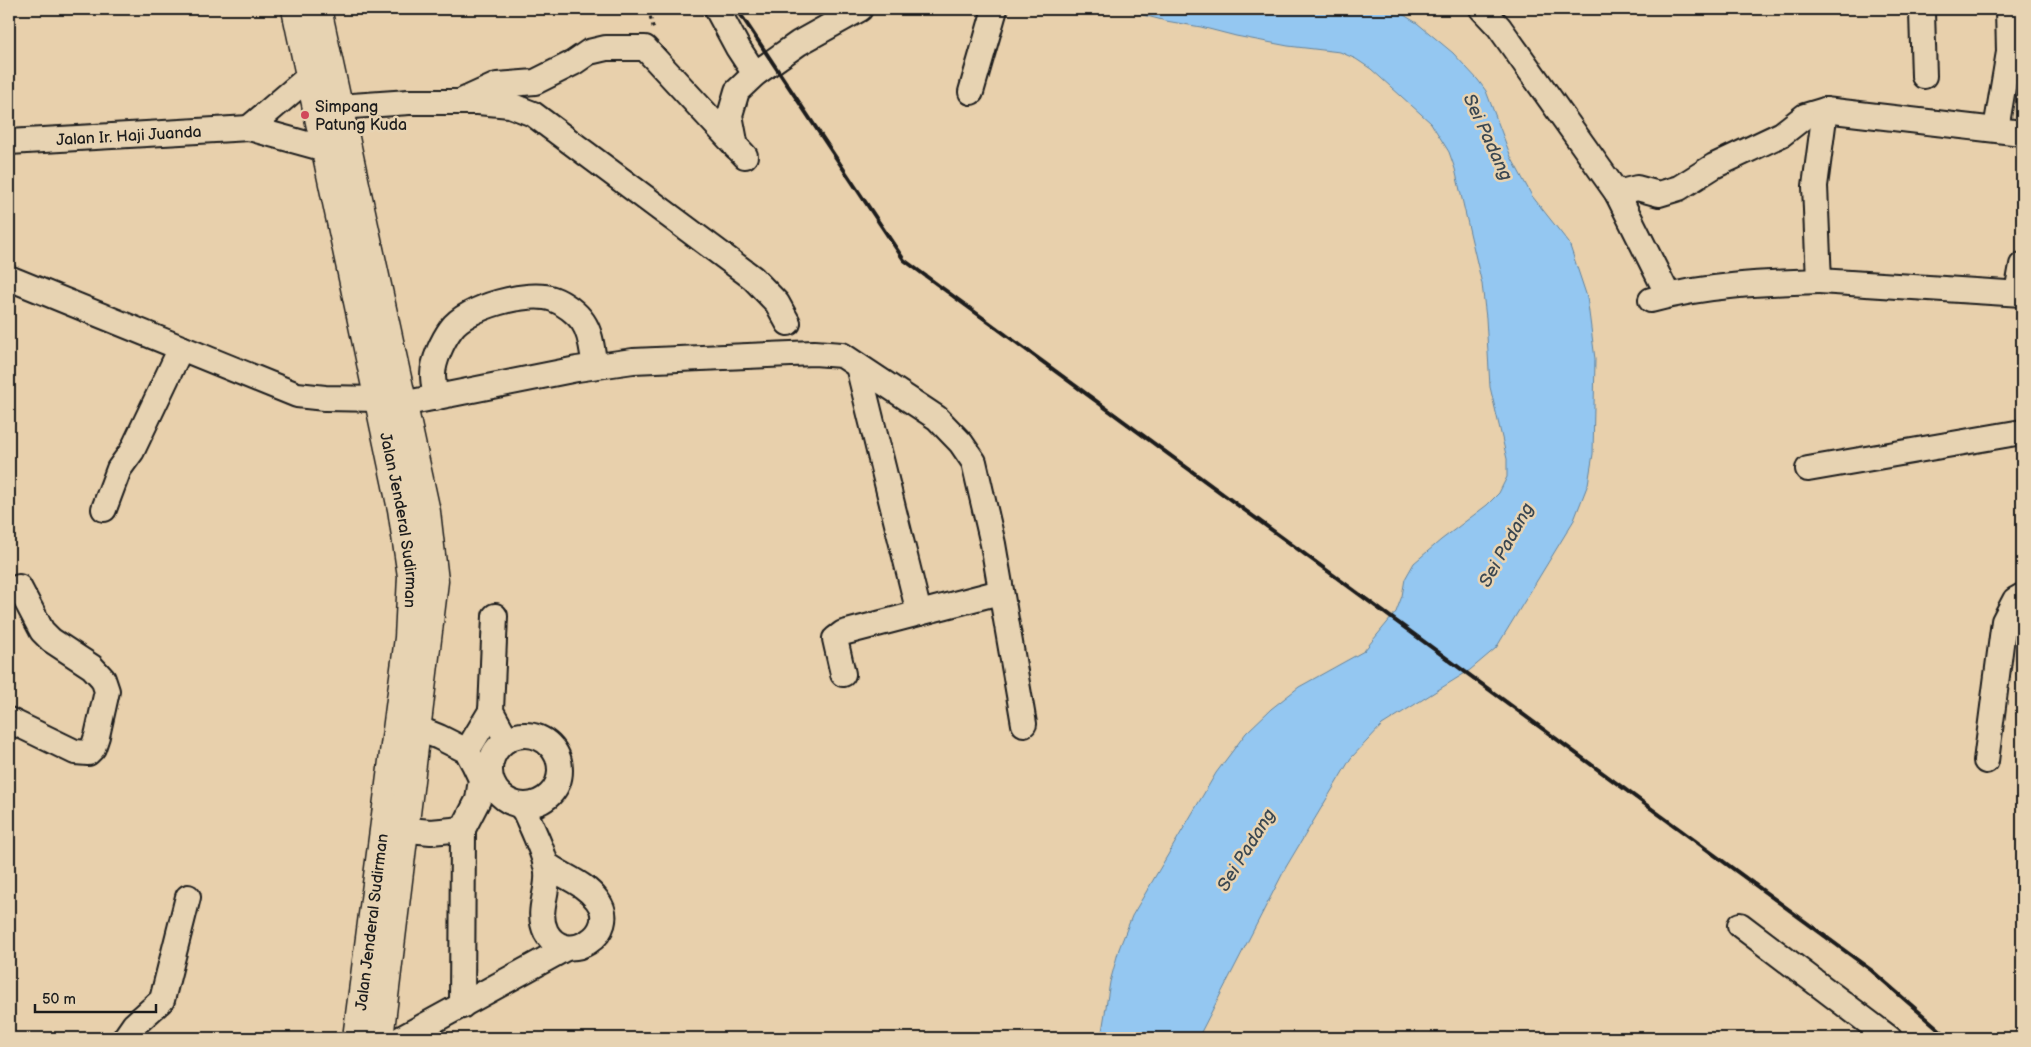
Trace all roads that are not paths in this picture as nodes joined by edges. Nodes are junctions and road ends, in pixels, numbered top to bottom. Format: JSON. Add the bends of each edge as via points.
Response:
{"nodes":[{"id":1,"x":296,"y":9,"type":"edge"},
{"id":2,"x":317,"y":9,"type":"edge"},
{"id":3,"x":717,"y":9,"type":"edge"},
{"id":4,"x":860,"y":9,"type":"edge"},
{"id":5,"x":995,"y":9,"type":"edge"},
{"id":6,"x":1482,"y":9,"type":"edge"},
{"id":7,"x":1923,"y":9,"type":"edge"},
{"id":8,"x":2008,"y":9,"type":"edge"},
{"id":9,"x":320,"y":74,"type":"junction"},
{"id":10,"x":755,"y":74,"type":"junction"},
{"id":11,"x":1924,"y":76,"type":"dead end"},
{"id":12,"x":971,"y":92,"type":"dead end"},
{"id":13,"x":460,"y":102,"type":"junction"},
{"id":14,"x":338,"y":107,"type":"junction"},
{"id":15,"x":1825,"y":110,"type":"junction"},
{"id":16,"x":249,"y":128,"type":"junction"},
{"id":17,"x":1996,"y":130,"type":"junction"},
{"id":18,"x":2022,"y":133,"type":"edge"},
{"id":19,"x":9,"y":142,"type":"edge"},
{"id":20,"x":336,"y":147,"type":"junction"},
{"id":21,"x":1617,"y":193,"type":"junction"},
{"id":22,"x":2022,"y":266,"type":"edge"},
{"id":23,"x":9,"y":278,"type":"edge"},
{"id":24,"x":1819,"y":281,"type":"junction"},
{"id":25,"x":2020,"y":293,"type":"edge"},
{"id":26,"x":788,"y":323,"type":"dead end"},
{"id":27,"x":181,"y":348,"type":"junction"},
{"id":28,"x":595,"y":366,"type":"junction"},
{"id":29,"x":858,"y":366,"type":"junction"},
{"id":30,"x":435,"y":398,"type":"junction"},
{"id":31,"x":391,"y":401,"type":"junction"},
{"id":32,"x":2022,"y":432,"type":"edge"},
{"id":33,"x":1808,"y":469,"type":"dead end"},
{"id":34,"x":104,"y":509,"type":"dead end"},
{"id":35,"x":19,"y":588,"type":"dead end"},
{"id":36,"x":1000,"y":592,"type":"junction"},
{"id":37,"x":2022,"y":596,"type":"edge"},
{"id":38,"x":919,"y":613,"type":"junction"},
{"id":39,"x":495,"y":616,"type":"dead end"},
{"id":40,"x":843,"y":674,"type":"dead end"},
{"id":41,"x":491,"y":711,"type":"junction"},
{"id":42,"x":9,"y":720,"type":"edge"},
{"id":43,"x":1024,"y":724,"type":"dead end"},
{"id":44,"x":417,"y":728,"type":"junction"},
{"id":45,"x":507,"y":740,"type":"junction"},
{"id":46,"x":467,"y":751,"type":"junction"},
{"id":47,"x":1986,"y":761,"type":"dead end"},
{"id":48,"x":488,"y":784,"type":"junction"},
{"id":49,"x":520,"y":805,"type":"junction"},
{"id":50,"x":394,"y":829,"type":"junction"},
{"id":51,"x":463,"y":829,"type":"junction"},
{"id":52,"x":545,"y":863,"type":"junction"},
{"id":53,"x":188,"y":897,"type":"dead end"},
{"id":54,"x":1740,"y":925,"type":"dead end"},
{"id":55,"x":566,"y":948,"type":"junction"},
{"id":56,"x":462,"y":1006,"type":"junction"},
{"id":57,"x":125,"y":1038,"type":"edge"},
{"id":58,"x":357,"y":1038,"type":"edge"},
{"id":59,"x":379,"y":1038,"type":"edge"},
{"id":60,"x":402,"y":1038,"type":"edge"},
{"id":61,"x":1889,"y":1038,"type":"edge"}],
"edges":[{"from":1,"to":9,"type":"main road","name":"Jalan Jenderal Sudirman"},
{"from":2,"to":9,"type":"main road","name":"Jalan Jenderal Sudirman"},
{"from":3,"to":10,"type":"street"},
{"from":4,"to":10,"type":"street","via":[[799,43]]},
{"from":5,"to":12,"type":"street"},
{"from":6,"to":21,"type":"street","via":[[1499,27]]},
{"from":7,"to":11,"type":"street"},
{"from":8,"to":17,"type":"street","via":[[2009,52]]},
{"from":9,"to":14,"type":"main road","name":"Jalan Jenderal Sudirman"},
{"from":9,"to":16,"type":"street"},
{"from":9,"to":20,"type":"main road","name":"Jalan Jenderal Sudirman"},
{"from":10,"to":13,"type":"street","via":[[738,91],[730,114],[741,152],[645,48],[606,48],[589,52],[535,82],[498,86]]},
{"from":13,"to":14,"type":"street"},
{"from":13,"to":26,"type":"street","via":[[510,105],[533,114],[753,278],[777,303]]},
{"from":14,"to":20,"type":"main road","name":"Jalan Jenderal Sudirman"},
{"from":15,"to":17,"type":"street"},
{"from":15,"to":21,"type":"street","via":[[1805,116],[1782,134],[1714,166],[1679,188],[1659,194],[1637,188]]},
{"from":15,"to":24,"type":"street","via":[[1815,186]]},
{"from":16,"to":19,"type":"street","name":"Jalan Ir. Haji Juanda"},
{"from":16,"to":20,"type":"street","name":"Jalan Ir. Haji Juanda"},
{"from":17,"to":18,"type":"street"},
{"from":20,"to":31,"type":"main road","name":"Jalan Jenderal Sudirman"},
{"from":21,"to":24,"type":"street","via":[[1660,298],[1743,283]]},
{"from":22,"to":25,"type":"street"},
{"from":23,"to":27,"type":"street"},
{"from":24,"to":25,"type":"street"},
{"from":27,"to":31,"type":"street","via":[[297,395]]},
{"from":27,"to":34,"type":"street","via":[[132,450],[119,469]]},
{"from":28,"to":29,"type":"street","via":[[633,361],[814,353],[842,355]]},
{"from":28,"to":30,"type":"street"},
{"from":28,"to":30,"type":"street","via":[[590,338],[583,322],[568,308],[554,299],[540,296],[500,302],[470,313],[452,328],[433,374]]},
{"from":29,"to":36,"type":"street","via":[[937,418],[974,462],[993,544]]},
{"from":29,"to":38,"type":"street"},
{"from":30,"to":31,"type":"street"},
{"from":31,"to":44,"type":"main road","name":"Jalan Jenderal Sudirman","via":[[426,512],[434,581]]},
{"from":31,"to":50,"type":"main road","name":"Jalan Jenderal Sudirman","via":[[412,576]]},
{"from":32,"to":33,"type":"street"},
{"from":35,"to":42,"type":"street","via":[[42,631],[92,666],[107,691],[97,736],[88,753],[75,752]]},
{"from":36,"to":38,"type":"street"},
{"from":36,"to":43,"type":"street"},
{"from":37,"to":47,"type":"street","via":[[2015,600],[2004,621]]},
{"from":38,"to":40,"type":"street","via":[[843,633],[835,639]]},
{"from":39,"to":41,"type":"street"},
{"from":41,"to":45,"type":"street"},
{"from":41,"to":46,"type":"street"},
{"from":44,"to":46,"type":"street"},
{"from":44,"to":50,"type":"main road","name":"Jalan Jenderal Sudirman"},
{"from":45,"to":48,"type":"street","via":[[492,757]]},
{"from":45,"to":49,"type":"street","via":[[533,736],[545,742],[559,764],[559,777],[546,798],[534,804]]},
{"from":46,"to":48,"type":"street"},
{"from":48,"to":49,"type":"street","via":[[506,800]]},
{"from":48,"to":51,"type":"street"},
{"from":49,"to":52,"type":"street"},
{"from":50,"to":51,"type":"street","via":[[431,832]]},
{"from":50,"to":58,"type":"main road","name":"Jalan Jenderal Sudirman"},
{"from":50,"to":59,"type":"main road","name":"Jalan Jenderal Sudirman"},
{"from":51,"to":56,"type":"street"},
{"from":52,"to":55,"type":"street","via":[[548,882],[542,900],[542,918],[554,943]]},
{"from":52,"to":55,"type":"street","via":[[587,890],[598,901],[602,912],[602,925],[596,938]]},
{"from":53,"to":57,"type":"street","via":[[162,1000],[134,1025]]},
{"from":54,"to":61,"type":"street"},
{"from":55,"to":56,"type":"street"},
{"from":56,"to":60,"type":"street"}]}
